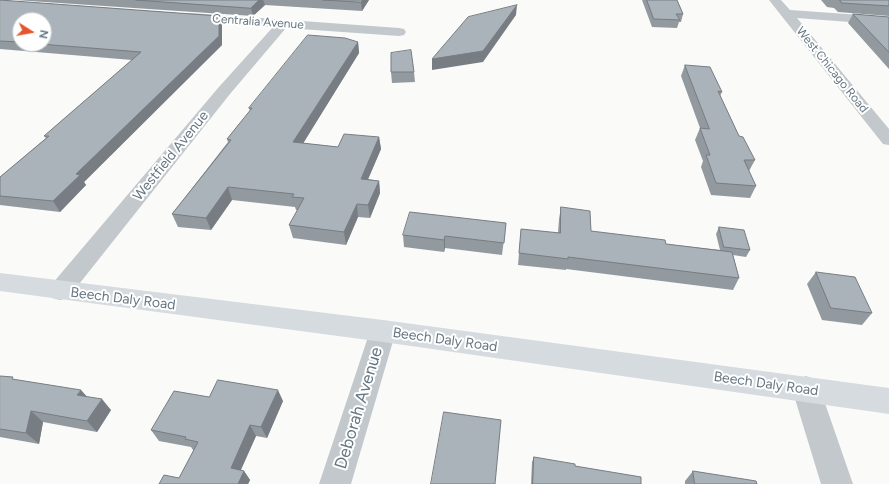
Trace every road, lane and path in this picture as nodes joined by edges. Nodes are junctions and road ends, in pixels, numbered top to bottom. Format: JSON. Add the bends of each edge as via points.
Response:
{"nodes":[{"id":1,"x":775,"y":0,"type":"edge"},
{"id":2,"x":787,"y":14,"type":"junction"},
{"id":3,"x":181,"y":16,"type":"edge"},
{"id":4,"x":889,"y":21,"type":"edge"},
{"id":5,"x":283,"y":23,"type":"junction"},
{"id":6,"x":400,"y":32,"type":"dead end"},
{"id":7,"x":889,"y":140,"type":"edge"},
{"id":8,"x":0,"y":282,"type":"edge"},
{"id":9,"x":60,"y":291,"type":"junction"},
{"id":10,"x":383,"y":331,"type":"junction"},
{"id":11,"x":806,"y":389,"type":"junction"},
{"id":12,"x":889,"y":401,"type":"edge"},
{"id":13,"x":335,"y":484,"type":"edge"},
{"id":14,"x":837,"y":484,"type":"edge"}],
"edges":[{"from":1,"to":2,"type":"street","name":"West Chicago Road"},
{"from":2,"to":4,"type":"street"},
{"from":2,"to":7,"type":"street","name":"West Chicago Road"},
{"from":3,"to":5,"type":"street","name":"Centralia Avenue"},
{"from":5,"to":6,"type":"street","name":"Centralia Avenue"},
{"from":5,"to":9,"type":"street","name":"Westfield Avenue"},
{"from":8,"to":9,"type":"main road","name":"Beech Daly Road"},
{"from":9,"to":10,"type":"main road","name":"Beech Daly Road"},
{"from":10,"to":11,"type":"main road","name":"Beech Daly Road"},
{"from":10,"to":13,"type":"street","name":"Deborah Avenue"},
{"from":11,"to":12,"type":"main road","name":"Beech Daly Road"},
{"from":11,"to":14,"type":"street"}]}
